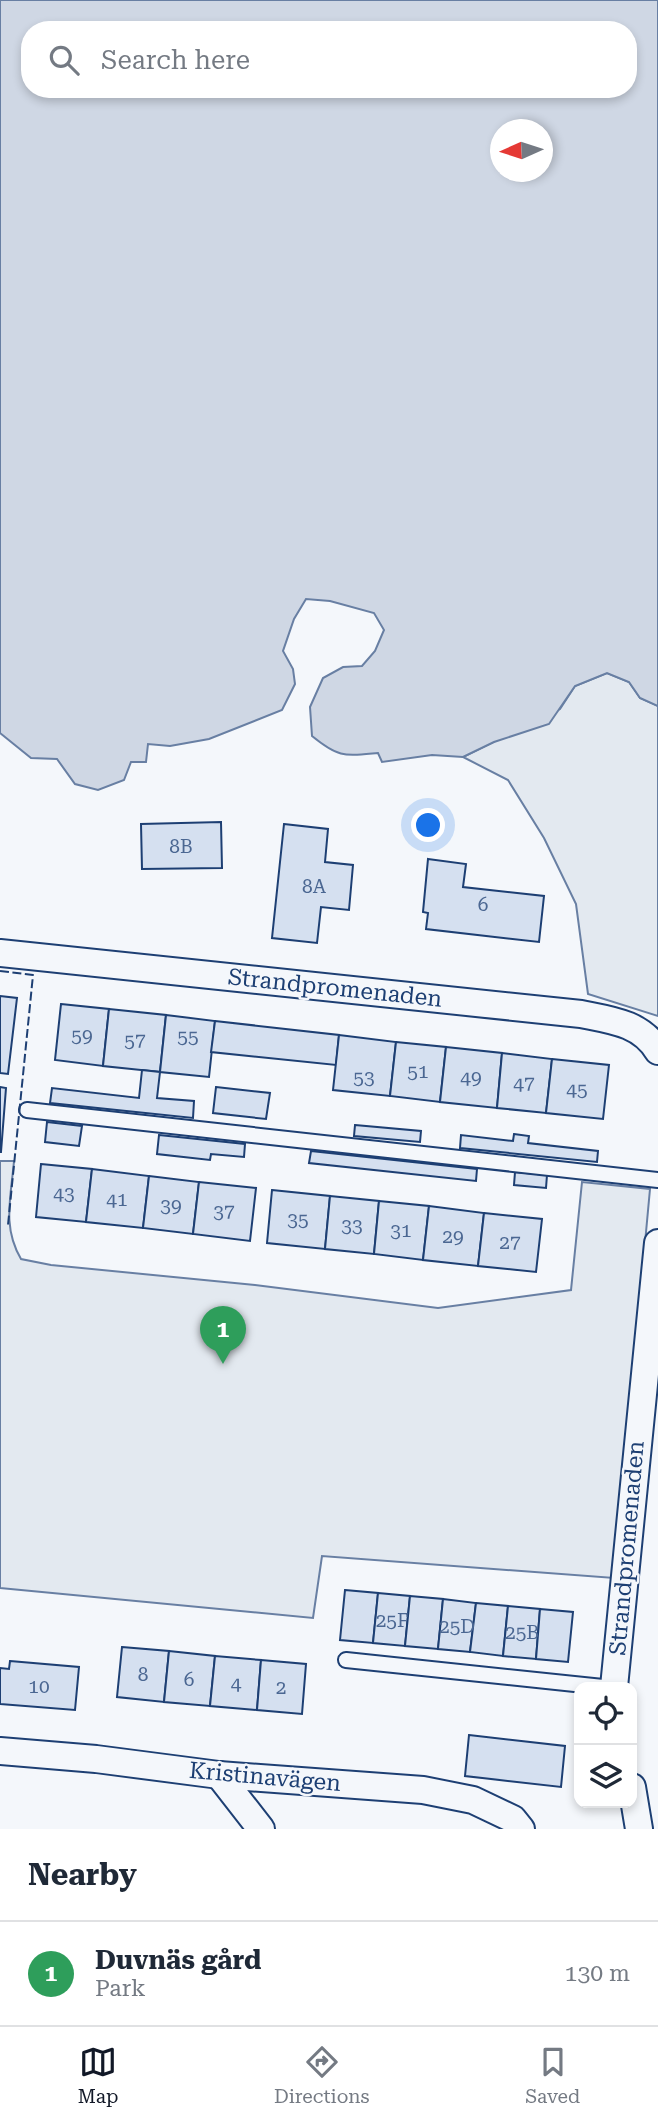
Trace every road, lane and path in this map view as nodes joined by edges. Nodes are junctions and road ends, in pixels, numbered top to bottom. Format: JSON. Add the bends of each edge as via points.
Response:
{"nodes":[{"id":1,"x":0,"y":953,"type":"edge"},
{"id":2,"x":658,"y":1051,"type":"edge"},
{"id":3,"x":27,"y":1110,"type":"dead end"},
{"id":4,"x":658,"y":1180,"type":"edge"},
{"id":5,"x":658,"y":1242,"type":"edge"},
{"id":6,"x":346,"y":1660,"type":"dead end"},
{"id":7,"x":614,"y":1682,"type":"edge"},
{"id":8,"x":574,"y":1684,"type":"edge"},
{"id":9,"x":0,"y":1751,"type":"edge"},
{"id":10,"x":219,"y":1775,"type":"junction"},
{"id":11,"x":636,"y":1808,"type":"edge"},
{"id":12,"x":261,"y":1829,"type":"edge"},
{"id":13,"x":522,"y":1829,"type":"edge"},
{"id":14,"x":639,"y":1829,"type":"edge"}],
"edges":[{"from":1,"to":2,"type":"street","name":"Strandpromenaden","via":[[581,1014],[622,1022],[643,1033]]},
{"from":3,"to":4,"type":"lane"},
{"from":5,"to":7,"type":"street","name":"Strandpromenaden"},
{"from":6,"to":8,"type":"lane","name":"Strandpromenaden"},
{"from":9,"to":10,"type":"street","name":"Kristinavägen"},
{"from":10,"to":12,"type":"street"},
{"from":10,"to":13,"type":"street","name":"Kristinavägen","via":[[423,1790],[473,1800],[513,1819]]},
{"from":11,"to":14,"type":"street"}]}
